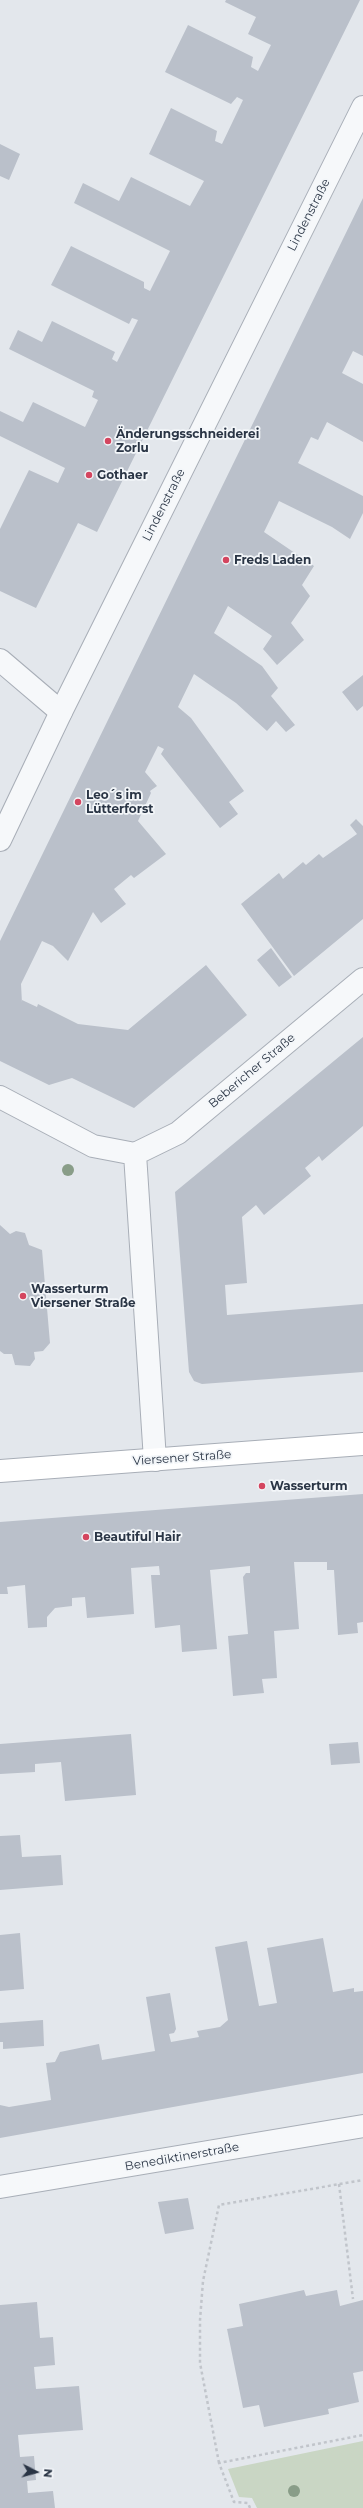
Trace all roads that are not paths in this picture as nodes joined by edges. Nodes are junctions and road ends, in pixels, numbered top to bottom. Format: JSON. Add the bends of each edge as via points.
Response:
{"nodes":[{"id":1,"x":363,"y":107,"type":"edge"},
{"id":2,"x":0,"y":660,"type":"edge"},
{"id":3,"x":61,"y":712,"type":"junction"},
{"id":4,"x":0,"y":840,"type":"edge"},
{"id":5,"x":363,"y":979,"type":"edge"},
{"id":6,"x":0,"y":1097,"type":"edge"},
{"id":7,"x":135,"y":1154,"type":"junction"},
{"id":8,"x":363,"y":1444,"type":"edge"},
{"id":9,"x":155,"y":1460,"type":"junction"},
{"id":10,"x":0,"y":1471,"type":"edge"},
{"id":11,"x":363,"y":2126,"type":"edge"},
{"id":12,"x":0,"y":2188,"type":"edge"}],
"edges":[{"from":1,"to":3,"type":"street","name":"Lindenstraße"},
{"from":2,"to":3,"type":"street"},
{"from":3,"to":4,"type":"street","name":"Lindenstraße"},
{"from":5,"to":7,"type":"street","name":"Bebericher Straße","via":[[178,1133]]},
{"from":6,"to":7,"type":"street","via":[[93,1146]]},
{"from":7,"to":9,"type":"street"},
{"from":8,"to":9,"type":"main road","name":"Viersener Straße"},
{"from":9,"to":10,"type":"main road","name":"Viersener Straße"},
{"from":11,"to":12,"type":"street","name":"Benediktinerstraße"}]}
